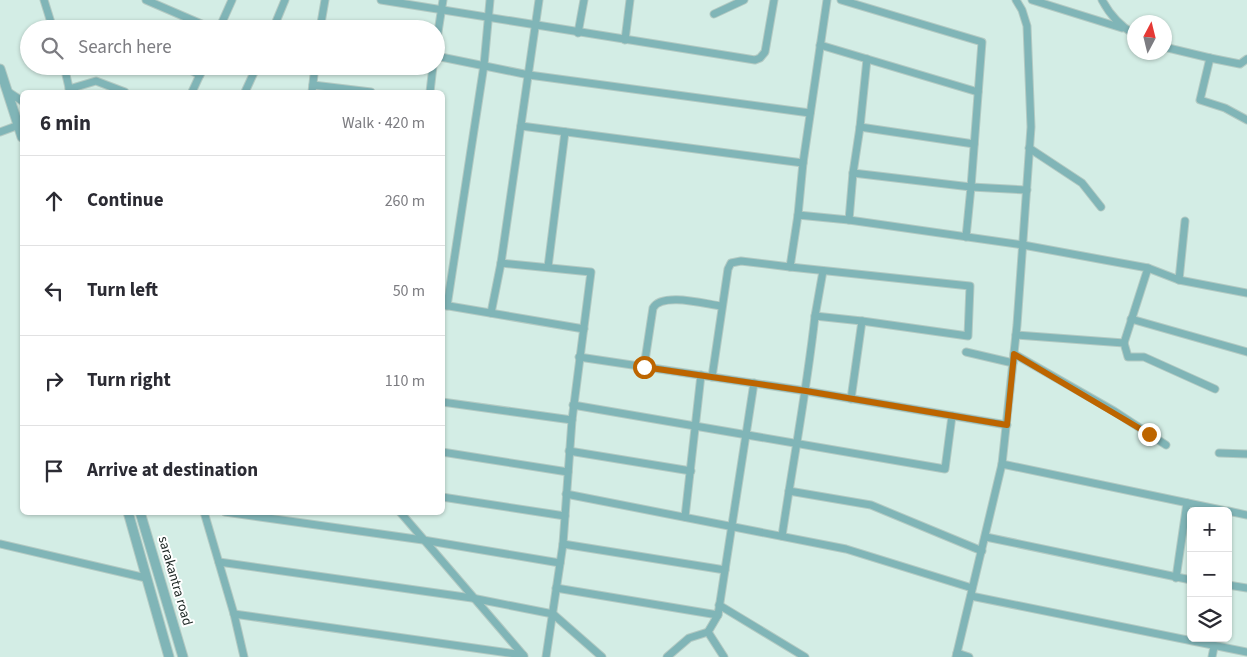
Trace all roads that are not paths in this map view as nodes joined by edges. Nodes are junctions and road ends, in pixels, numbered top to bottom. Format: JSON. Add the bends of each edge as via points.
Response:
{"nodes":[{"id":1,"x":44,"y":0,"type":"edge"},
{"id":2,"x":146,"y":0,"type":"edge"},
{"id":3,"x":232,"y":0,"type":"edge"},
{"id":4,"x":285,"y":0,"type":"edge"},
{"id":5,"x":325,"y":0,"type":"edge"},
{"id":6,"x":381,"y":0,"type":"edge"},
{"id":7,"x":443,"y":0,"type":"edge"},
{"id":8,"x":490,"y":0,"type":"edge"},
{"id":9,"x":539,"y":0,"type":"edge"},
{"id":10,"x":584,"y":0,"type":"edge"},
{"id":11,"x":630,"y":0,"type":"edge"},
{"id":12,"x":744,"y":0,"type":"edge"},
{"id":13,"x":774,"y":0,"type":"edge"},
{"id":14,"x":827,"y":0,"type":"edge"},
{"id":15,"x":841,"y":0,"type":"edge"},
{"id":16,"x":1016,"y":0,"type":"edge"},
{"id":17,"x":1032,"y":0,"type":"edge"},
{"id":18,"x":1102,"y":0,"type":"edge"},
{"id":19,"x":441,"y":9,"type":"junction"},
{"id":20,"x":714,"y":14,"type":"dead end"},
{"id":21,"x":488,"y":18,"type":"junction"},
{"id":22,"x":50,"y":20,"type":"edge"},
{"id":23,"x":192,"y":20,"type":"edge"},
{"id":24,"x":224,"y":20,"type":"edge"},
{"id":25,"x":277,"y":20,"type":"edge"},
{"id":26,"x":322,"y":20,"type":"edge"},
{"id":27,"x":439,"y":20,"type":"edge"},
{"id":28,"x":536,"y":26,"type":"junction"},
{"id":29,"x":1122,"y":28,"type":"junction"},
{"id":30,"x":1127,"y":30,"type":"edge"},
{"id":31,"x":578,"y":33,"type":"junction"},
{"id":32,"x":624,"y":40,"type":"junction"},
{"id":33,"x":820,"y":45,"type":"junction"},
{"id":34,"x":1172,"y":49,"type":"edge"},
{"id":35,"x":445,"y":58,"type":"edge"},
{"id":36,"x":1210,"y":58,"type":"junction"},
{"id":37,"x":867,"y":59,"type":"junction"},
{"id":38,"x":1247,"y":59,"type":"edge"},
{"id":39,"x":484,"y":65,"type":"junction"},
{"id":40,"x":0,"y":69,"type":"edge"},
{"id":41,"x":66,"y":75,"type":"edge"},
{"id":42,"x":200,"y":75,"type":"edge"},
{"id":43,"x":253,"y":75,"type":"edge"},
{"id":44,"x":314,"y":75,"type":"edge"},
{"id":45,"x":432,"y":75,"type":"edge"},
{"id":46,"x":529,"y":75,"type":"junction"},
{"id":47,"x":312,"y":89,"type":"edge"},
{"id":48,"x":70,"y":90,"type":"edge"},
{"id":49,"x":73,"y":90,"type":"edge"},
{"id":50,"x":120,"y":90,"type":"edge"},
{"id":51,"x":193,"y":90,"type":"edge"},
{"id":52,"x":246,"y":90,"type":"edge"},
{"id":53,"x":332,"y":90,"type":"edge"},
{"id":54,"x":430,"y":90,"type":"edge"},
{"id":55,"x":7,"y":91,"type":"junction"},
{"id":56,"x":978,"y":92,"type":"junction"},
{"id":57,"x":20,"y":100,"type":"edge"},
{"id":58,"x":810,"y":113,"type":"junction"},
{"id":59,"x":1247,"y":120,"type":"edge"},
{"id":60,"x":19,"y":125,"type":"junction"},
{"id":61,"x":521,"y":126,"type":"junction"},
{"id":62,"x":860,"y":127,"type":"junction"},
{"id":63,"x":20,"y":129,"type":"edge"},
{"id":64,"x":0,"y":132,"type":"edge"},
{"id":65,"x":565,"y":132,"type":"junction"},
{"id":66,"x":974,"y":144,"type":"junction"},
{"id":67,"x":1030,"y":148,"type":"junction"},
{"id":68,"x":803,"y":163,"type":"junction"},
{"id":69,"x":853,"y":173,"type":"junction"},
{"id":70,"x":971,"y":187,"type":"junction"},
{"id":71,"x":1026,"y":190,"type":"junction"},
{"id":72,"x":1101,"y":207,"type":"dead end"},
{"id":73,"x":798,"y":215,"type":"junction"},
{"id":74,"x":849,"y":220,"type":"junction"},
{"id":75,"x":1185,"y":221,"type":"dead end"},
{"id":76,"x":966,"y":237,"type":"junction"},
{"id":77,"x":1022,"y":245,"type":"junction"},
{"id":78,"x":502,"y":263,"type":"junction"},
{"id":79,"x":548,"y":267,"type":"junction"},
{"id":80,"x":790,"y":267,"type":"junction"},
{"id":81,"x":1148,"y":268,"type":"junction"},
{"id":82,"x":823,"y":271,"type":"junction"},
{"id":83,"x":1179,"y":280,"type":"junction"},
{"id":84,"x":1247,"y":293,"type":"edge"},
{"id":85,"x":445,"y":305,"type":"edge"},
{"id":86,"x":721,"y":306,"type":"junction"},
{"id":87,"x":491,"y":313,"type":"junction"},
{"id":88,"x":815,"y":316,"type":"junction"},
{"id":89,"x":1131,"y":319,"type":"junction"},
{"id":90,"x":862,"y":321,"type":"junction"},
{"id":91,"x":584,"y":329,"type":"junction"},
{"id":92,"x":1016,"y":335,"type":"junction"},
{"id":93,"x":1124,"y":343,"type":"junction"},
{"id":94,"x":966,"y":352,"type":"dead end"},
{"id":95,"x":1247,"y":352,"type":"edge"},
{"id":96,"x":1014,"y":354,"type":"junction"},
{"id":97,"x":579,"y":358,"type":"junction"},
{"id":98,"x":1013,"y":363,"type":"junction"},
{"id":99,"x":644,"y":367,"type":"junction"},
{"id":100,"x":701,"y":375,"type":"junction"},
{"id":101,"x":712,"y":377,"type":"junction"},
{"id":102,"x":754,"y":383,"type":"junction"},
{"id":103,"x":1215,"y":388,"type":"dead end"},
{"id":104,"x":806,"y":391,"type":"junction"},
{"id":105,"x":851,"y":399,"type":"junction"},
{"id":106,"x":445,"y":402,"type":"edge"},
{"id":107,"x":574,"y":405,"type":"junction"},
{"id":108,"x":952,"y":416,"type":"junction"},
{"id":109,"x":572,"y":420,"type":"junction"},
{"id":110,"x":1007,"y":425,"type":"junction"},
{"id":111,"x":696,"y":427,"type":"junction"},
{"id":112,"x":747,"y":435,"type":"junction"},
{"id":113,"x":796,"y":443,"type":"junction"},
{"id":114,"x":1166,"y":445,"type":"dead end"},
{"id":115,"x":569,"y":451,"type":"junction"},
{"id":116,"x":445,"y":452,"type":"edge"},
{"id":117,"x":1219,"y":453,"type":"dead end"},
{"id":118,"x":1247,"y":454,"type":"edge"},
{"id":119,"x":1002,"y":464,"type":"junction"},
{"id":120,"x":691,"y":471,"type":"junction"},
{"id":121,"x":568,"y":472,"type":"junction"},
{"id":122,"x":789,"y":491,"type":"junction"},
{"id":123,"x":566,"y":494,"type":"junction"},
{"id":124,"x":445,"y":497,"type":"edge"},
{"id":125,"x":1187,"y":503,"type":"junction"},
{"id":126,"x":1207,"y":507,"type":"edge"},
{"id":127,"x":1232,"y":512,"type":"edge"},
{"id":128,"x":129,"y":515,"type":"edge"},
{"id":129,"x":141,"y":515,"type":"edge"},
{"id":130,"x":205,"y":515,"type":"edge"},
{"id":131,"x":246,"y":515,"type":"edge"},
{"id":132,"x":402,"y":515,"type":"edge"},
{"id":133,"x":1247,"y":515,"type":"edge"},
{"id":134,"x":565,"y":516,"type":"junction"},
{"id":135,"x":685,"y":517,"type":"junction"},
{"id":136,"x":733,"y":526,"type":"junction"},
{"id":137,"x":782,"y":536,"type":"junction"},
{"id":138,"x":986,"y":537,"type":"junction"},
{"id":139,"x":423,"y":540,"type":"junction"},
{"id":140,"x":0,"y":544,"type":"edge"},
{"id":141,"x":562,"y":544,"type":"junction"},
{"id":142,"x":982,"y":551,"type":"junction"},
{"id":143,"x":219,"y":562,"type":"junction"},
{"id":144,"x":560,"y":562,"type":"junction"},
{"id":145,"x":726,"y":570,"type":"junction"},
{"id":146,"x":146,"y":578,"type":"junction"},
{"id":147,"x":1176,"y":578,"type":"junction"},
{"id":148,"x":1187,"y":579,"type":"edge"},
{"id":149,"x":1232,"y":585,"type":"edge"},
{"id":150,"x":556,"y":588,"type":"junction"},
{"id":151,"x":1247,"y":588,"type":"edge"},
{"id":152,"x":971,"y":592,"type":"junction"},
{"id":153,"x":472,"y":598,"type":"junction"},
{"id":154,"x":719,"y":605,"type":"junction"},
{"id":155,"x":234,"y":614,"type":"junction"},
{"id":156,"x":553,"y":614,"type":"junction"},
{"id":157,"x":718,"y":615,"type":"junction"},
{"id":158,"x":708,"y":632,"type":"junction"},
{"id":159,"x":1214,"y":647,"type":"junction"},
{"id":160,"x":1247,"y":652,"type":"edge"},
{"id":161,"x":956,"y":655,"type":"edge"},
{"id":162,"x":524,"y":656,"type":"edge"},
{"id":163,"x":169,"y":657,"type":"edge"},
{"id":164,"x":183,"y":657,"type":"edge"},
{"id":165,"x":244,"y":657,"type":"edge"},
{"id":166,"x":546,"y":657,"type":"edge"},
{"id":167,"x":602,"y":657,"type":"edge"},
{"id":168,"x":667,"y":657,"type":"edge"},
{"id":169,"x":724,"y":657,"type":"edge"},
{"id":170,"x":805,"y":657,"type":"edge"},
{"id":171,"x":969,"y":657,"type":"edge"},
{"id":172,"x":1212,"y":657,"type":"edge"}],
"edges":[{"from":1,"to":22,"type":"street"},
{"from":2,"to":23,"type":"street"},
{"from":3,"to":24,"type":"street"},
{"from":4,"to":25,"type":"street"},
{"from":5,"to":26,"type":"street"},
{"from":6,"to":19,"type":"street"},
{"from":7,"to":19,"type":"street"},
{"from":8,"to":21,"type":"street"},
{"from":9,"to":28,"type":"street"},
{"from":10,"to":31,"type":"street"},
{"from":11,"to":32,"type":"street"},
{"from":12,"to":20,"type":"street"},
{"from":13,"to":32,"type":"street","via":[[765,52],[755,60]]},
{"from":14,"to":33,"type":"street"},
{"from":15,"to":56,"type":"street","via":[[982,42]]},
{"from":16,"to":67,"type":"street","via":[[1027,26]]},
{"from":17,"to":29,"type":"street"},
{"from":18,"to":29,"type":"street"},
{"from":19,"to":21,"type":"street"},
{"from":19,"to":27,"type":"street"},
{"from":21,"to":28,"type":"street"},
{"from":21,"to":39,"type":"street"},
{"from":28,"to":31,"type":"street"},
{"from":28,"to":46,"type":"street"},
{"from":29,"to":30,"type":"street"},
{"from":31,"to":32,"type":"street"},
{"from":33,"to":37,"type":"street"},
{"from":33,"to":58,"type":"street"},
{"from":34,"to":36,"type":"street"},
{"from":35,"to":39,"type":"street"},
{"from":36,"to":38,"type":"street","via":[[1240,64]]},
{"from":36,"to":59,"type":"street","via":[[1200,100]]},
{"from":37,"to":56,"type":"street"},
{"from":37,"to":62,"type":"street"},
{"from":39,"to":46,"type":"street"},
{"from":39,"to":85,"type":"street"},
{"from":40,"to":55,"type":"street"},
{"from":41,"to":48,"type":"street"},
{"from":42,"to":51,"type":"street"},
{"from":43,"to":52,"type":"street"},
{"from":44,"to":47,"type":"street"},
{"from":45,"to":54,"type":"street"},
{"from":46,"to":58,"type":"street"},
{"from":46,"to":61,"type":"street"},
{"from":47,"to":53,"type":"street"},
{"from":49,"to":50,"type":"street","via":[[96,81]]},
{"from":55,"to":57,"type":"street"},
{"from":55,"to":60,"type":"street"},
{"from":56,"to":66,"type":"street"},
{"from":58,"to":68,"type":"street"},
{"from":60,"to":63,"type":"street"},
{"from":60,"to":64,"type":"street"},
{"from":61,"to":65,"type":"street"},
{"from":61,"to":78,"type":"street"},
{"from":62,"to":66,"type":"street"},
{"from":62,"to":69,"type":"street"},
{"from":65,"to":68,"type":"street"},
{"from":65,"to":79,"type":"street"},
{"from":66,"to":70,"type":"street"},
{"from":67,"to":71,"type":"street"},
{"from":67,"to":72,"type":"street","via":[[1082,183]]},
{"from":68,"to":73,"type":"street"},
{"from":69,"to":70,"type":"street"},
{"from":69,"to":74,"type":"street"},
{"from":70,"to":71,"type":"street"},
{"from":70,"to":76,"type":"street"},
{"from":71,"to":77,"type":"street"},
{"from":73,"to":74,"type":"street"},
{"from":73,"to":80,"type":"street"},
{"from":74,"to":76,"type":"street"},
{"from":75,"to":83,"type":"street"},
{"from":76,"to":77,"type":"street"},
{"from":77,"to":81,"type":"street"},
{"from":77,"to":92,"type":"street"},
{"from":78,"to":79,"type":"street"},
{"from":78,"to":87,"type":"street"},
{"from":79,"to":91,"type":"street","via":[[590,272]]},
{"from":80,"to":82,"type":"street"},
{"from":80,"to":86,"type":"street","via":[[734,262],[728,270]]},
{"from":81,"to":83,"type":"street"},
{"from":81,"to":89,"type":"street"},
{"from":82,"to":88,"type":"street"},
{"from":82,"to":90,"type":"street","via":[[970,286],[968,336]]},
{"from":83,"to":84,"type":"street"},
{"from":85,"to":87,"type":"street"},
{"from":86,"to":99,"type":"street","via":[[678,300],[655,303]]},
{"from":86,"to":101,"type":"street"},
{"from":87,"to":91,"type":"street"},
{"from":88,"to":90,"type":"street"},
{"from":88,"to":104,"type":"street"},
{"from":89,"to":93,"type":"street"},
{"from":89,"to":95,"type":"street"},
{"from":90,"to":105,"type":"street"},
{"from":91,"to":97,"type":"street"},
{"from":92,"to":93,"type":"street"},
{"from":92,"to":96,"type":"street"},
{"from":93,"to":103,"type":"street","via":[[1128,357],[1144,357]]},
{"from":94,"to":98,"type":"street"},
{"from":96,"to":98,"type":"street"},
{"from":96,"to":114,"type":"street"},
{"from":97,"to":99,"type":"street"},
{"from":97,"to":107,"type":"street"},
{"from":98,"to":110,"type":"street"},
{"from":99,"to":100,"type":"street"},
{"from":100,"to":101,"type":"street"},
{"from":100,"to":111,"type":"street"},
{"from":101,"to":102,"type":"street"},
{"from":102,"to":104,"type":"street"},
{"from":102,"to":112,"type":"street"},
{"from":104,"to":105,"type":"street"},
{"from":104,"to":113,"type":"street"},
{"from":105,"to":108,"type":"street"},
{"from":106,"to":109,"type":"street"},
{"from":107,"to":109,"type":"street"},
{"from":107,"to":111,"type":"street"},
{"from":108,"to":110,"type":"street"},
{"from":108,"to":113,"type":"street","via":[[946,469]]},
{"from":109,"to":115,"type":"street"},
{"from":110,"to":119,"type":"street"},
{"from":111,"to":112,"type":"street"},
{"from":111,"to":120,"type":"street"},
{"from":112,"to":113,"type":"street"},
{"from":112,"to":136,"type":"street"},
{"from":113,"to":122,"type":"street"},
{"from":115,"to":120,"type":"street"},
{"from":115,"to":121,"type":"street"},
{"from":116,"to":121,"type":"street"},
{"from":117,"to":118,"type":"street"},
{"from":119,"to":125,"type":"street"},
{"from":119,"to":138,"type":"street"},
{"from":120,"to":135,"type":"street"},
{"from":121,"to":123,"type":"street"},
{"from":122,"to":137,"type":"street"},
{"from":122,"to":142,"type":"street","via":[[871,505]]},
{"from":123,"to":134,"type":"street"},
{"from":123,"to":135,"type":"street"},
{"from":124,"to":134,"type":"street"},
{"from":125,"to":126,"type":"street"},
{"from":125,"to":147,"type":"street"},
{"from":127,"to":133,"type":"street"},
{"from":128,"to":146,"type":"street","name":"sarakantra road"},
{"from":129,"to":164,"type":"street","name":"sarakantra road"},
{"from":130,"to":143,"type":"street"},
{"from":131,"to":139,"type":"street"},
{"from":132,"to":139,"type":"street"},
{"from":134,"to":141,"type":"street"},
{"from":135,"to":136,"type":"street"},
{"from":136,"to":137,"type":"street"},
{"from":136,"to":145,"type":"street"},
{"from":137,"to":152,"type":"street","via":[[846,549]]},
{"from":138,"to":142,"type":"street"},
{"from":138,"to":147,"type":"street"},
{"from":139,"to":144,"type":"street"},
{"from":139,"to":153,"type":"street"},
{"from":140,"to":146,"type":"street"},
{"from":141,"to":144,"type":"street"},
{"from":141,"to":145,"type":"street"},
{"from":142,"to":152,"type":"street"},
{"from":143,"to":153,"type":"street"},
{"from":143,"to":155,"type":"street"},
{"from":144,"to":150,"type":"street"},
{"from":145,"to":154,"type":"street"},
{"from":146,"to":163,"type":"street","name":"sarakantra road"},
{"from":147,"to":148,"type":"street"},
{"from":149,"to":151,"type":"street"},
{"from":150,"to":156,"type":"street"},
{"from":150,"to":157,"type":"street"},
{"from":152,"to":159,"type":"street"},
{"from":152,"to":161,"type":"street"},
{"from":153,"to":156,"type":"street"},
{"from":153,"to":162,"type":"street"},
{"from":154,"to":157,"type":"street"},
{"from":154,"to":170,"type":"street"},
{"from":155,"to":162,"type":"street"},
{"from":155,"to":165,"type":"street"},
{"from":156,"to":166,"type":"street"},
{"from":156,"to":167,"type":"street"},
{"from":157,"to":158,"type":"street"},
{"from":158,"to":168,"type":"street","via":[[689,638]]},
{"from":158,"to":169,"type":"street"},
{"from":159,"to":160,"type":"street"},
{"from":159,"to":172,"type":"street"},
{"from":161,"to":171,"type":"street"}]}
